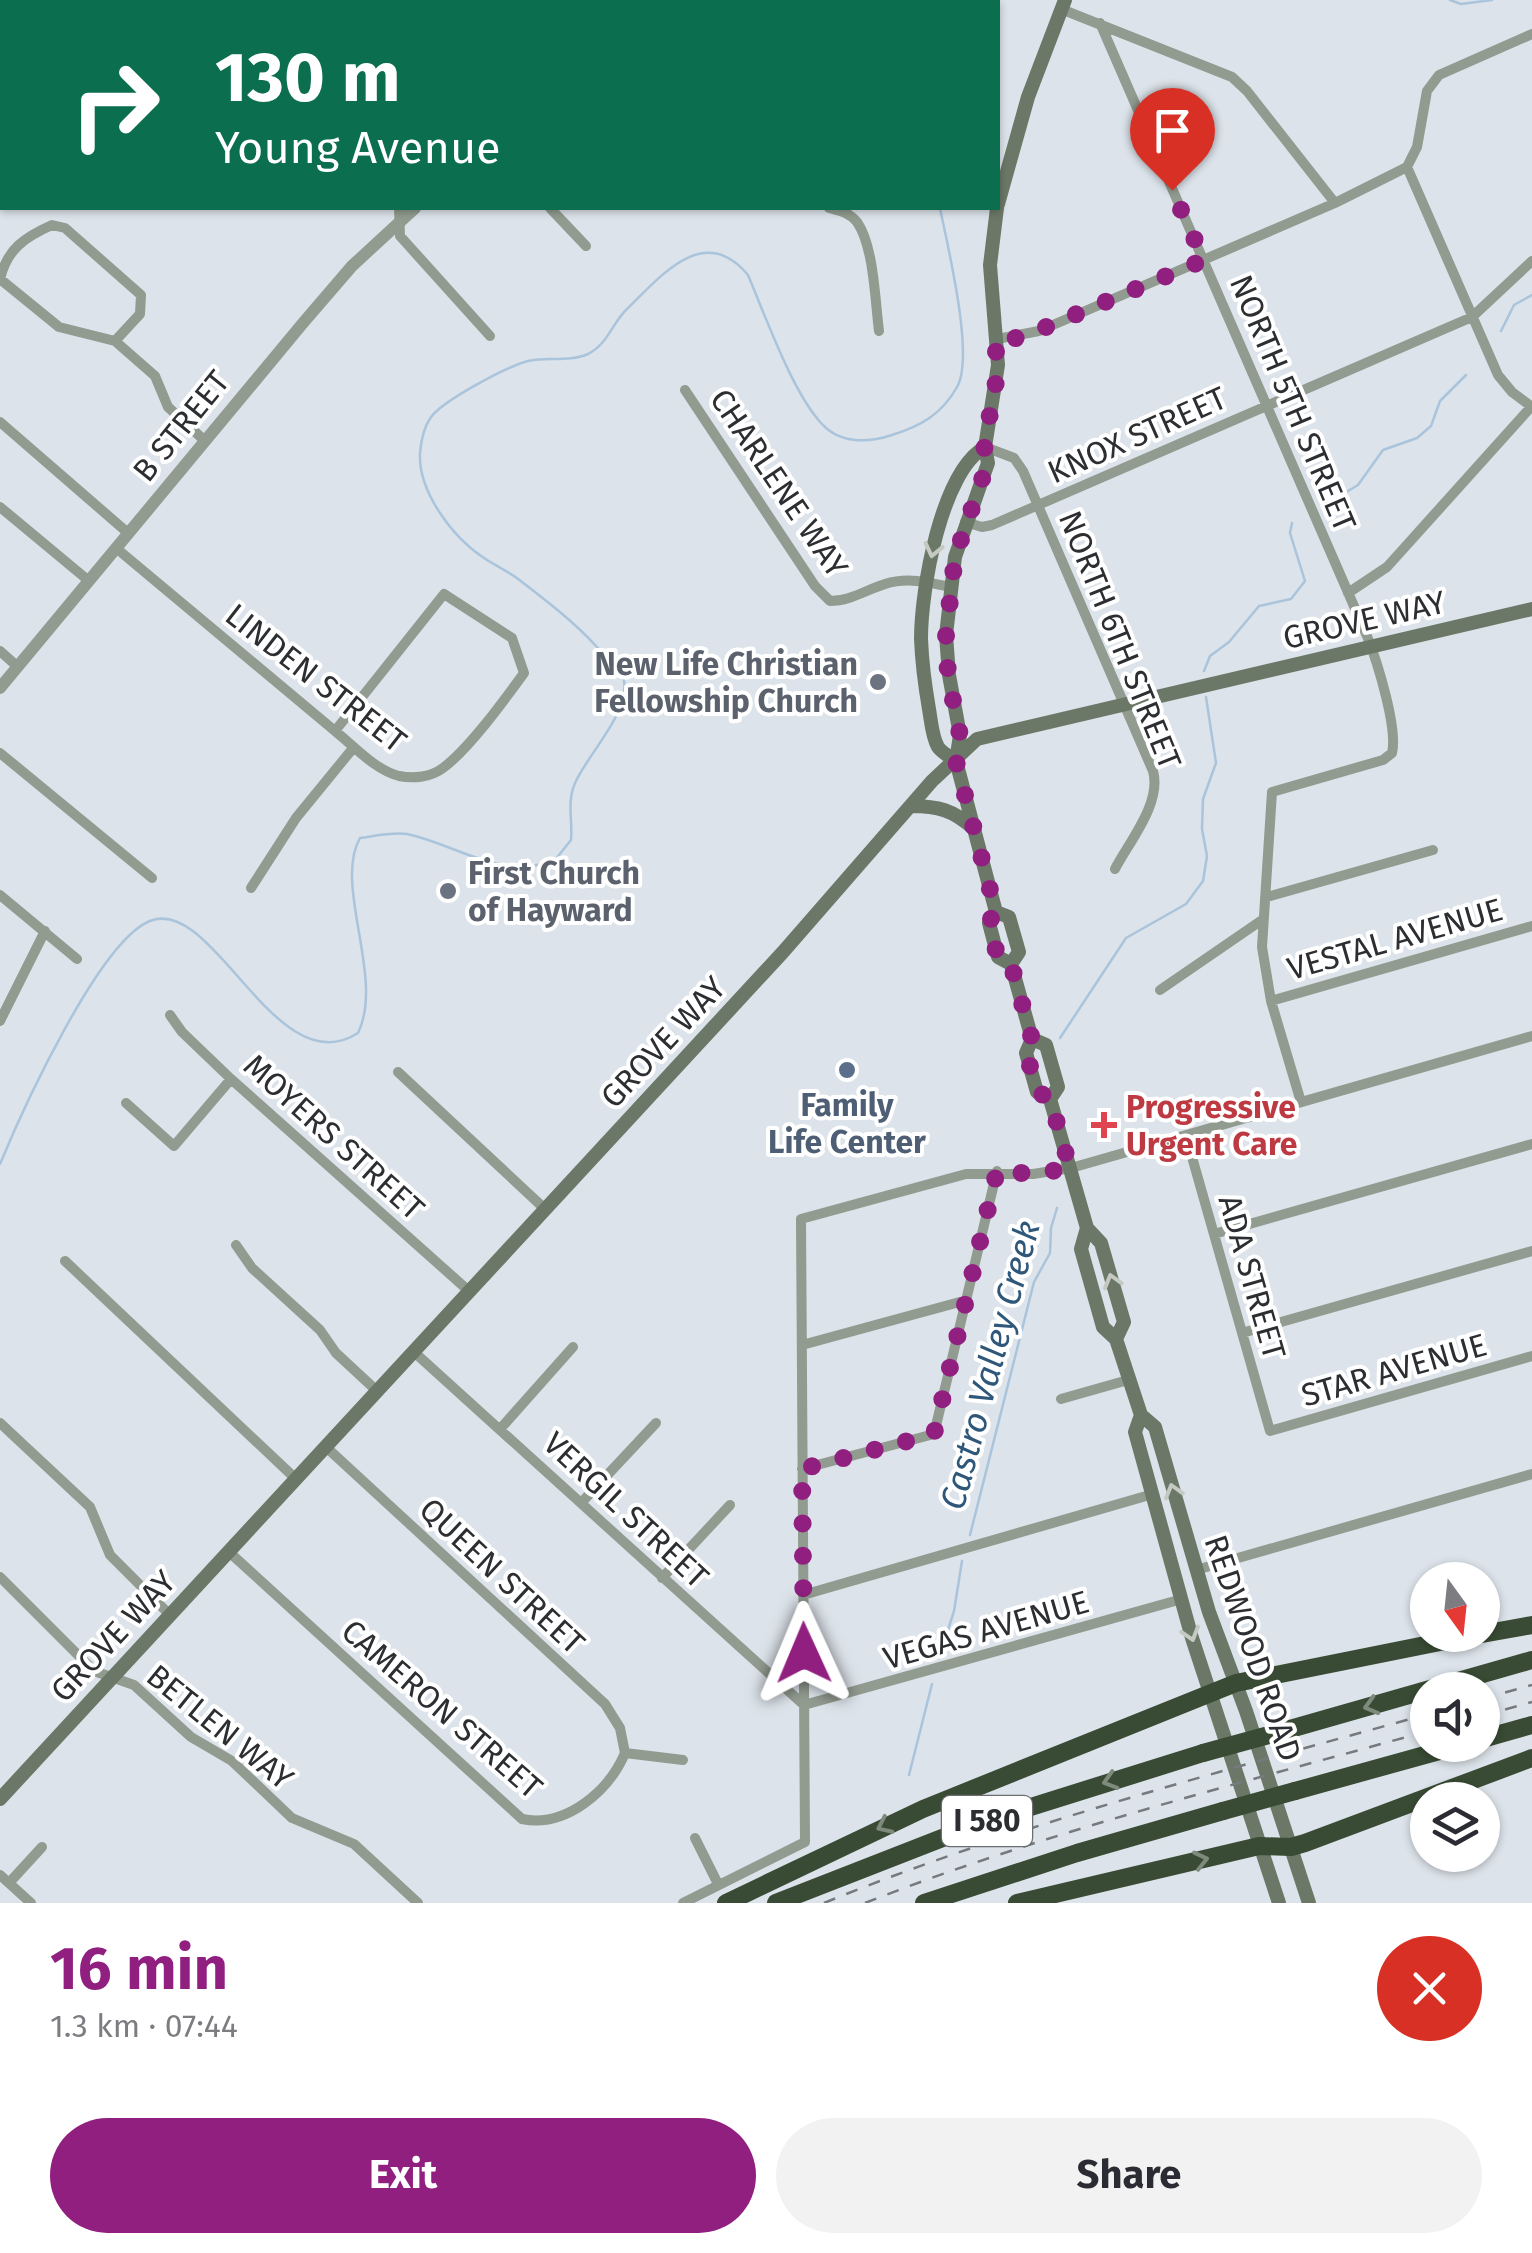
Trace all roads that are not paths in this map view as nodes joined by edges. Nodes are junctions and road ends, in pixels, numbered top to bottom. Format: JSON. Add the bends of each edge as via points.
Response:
{"nodes":[{"id":1,"x":1063,"y":4,"type":"edge"},
{"id":2,"x":1100,"y":23,"type":"junction"},
{"id":3,"x":1532,"y":34,"type":"edge"},
{"id":4,"x":1407,"y":167,"type":"junction"},
{"id":5,"x":1000,"y":195,"type":"edge"},
{"id":6,"x":1335,"y":203,"type":"junction"},
{"id":7,"x":552,"y":210,"type":"edge"},
{"id":8,"x":835,"y":210,"type":"edge"},
{"id":9,"x":997,"y":210,"type":"edge"},
{"id":10,"x":399,"y":214,"type":"edge"},
{"id":11,"x":586,"y":246,"type":"dead end"},
{"id":12,"x":1204,"y":260,"type":"junction"},
{"id":13,"x":1532,"y":260,"type":"edge"},
{"id":14,"x":1472,"y":317,"type":"junction"},
{"id":15,"x":880,"y":330,"type":"dead end"},
{"id":16,"x":490,"y":336,"type":"dead end"},
{"id":17,"x":996,"y":339,"type":"junction"},
{"id":18,"x":115,"y":341,"type":"junction"},
{"id":19,"x":685,"y":390,"type":"dead end"},
{"id":20,"x":1267,"y":406,"type":"junction"},
{"id":21,"x":1532,"y":407,"type":"edge"},
{"id":22,"x":0,"y":422,"type":"edge"},
{"id":23,"x":205,"y":440,"type":"junction"},
{"id":24,"x":984,"y":446,"type":"junction"},
{"id":25,"x":1038,"y":505,"type":"junction"},
{"id":26,"x":0,"y":508,"type":"edge"},
{"id":27,"x":966,"y":522,"type":"junction"},
{"id":28,"x":128,"y":534,"type":"junction"},
{"id":29,"x":116,"y":548,"type":"junction"},
{"id":30,"x":89,"y":581,"type":"junction"},
{"id":31,"x":926,"y":582,"type":"junction"},
{"id":32,"x":950,"y":586,"type":"junction"},
{"id":33,"x":1348,"y":593,"type":"junction"},
{"id":34,"x":1532,"y":609,"type":"edge"},
{"id":35,"x":1371,"y":646,"type":"junction"},
{"id":36,"x":0,"y":651,"type":"edge"},
{"id":37,"x":18,"y":666,"type":"junction"},
{"id":38,"x":0,"y":688,"type":"edge"},
{"id":39,"x":1124,"y":704,"type":"junction"},
{"id":40,"x":335,"y":731,"type":"junction"},
{"id":41,"x":354,"y":747,"type":"junction"},
{"id":42,"x":0,"y":753,"type":"edge"},
{"id":43,"x":956,"y":761,"type":"junction"},
{"id":44,"x":911,"y":806,"type":"junction"},
{"id":45,"x":974,"y":828,"type":"junction"},
{"id":46,"x":1434,"y":850,"type":"dead end"},
{"id":47,"x":1114,"y":869,"type":"dead end"},
{"id":48,"x":152,"y":878,"type":"dead end"},
{"id":49,"x":251,"y":888,"type":"dead end"},
{"id":50,"x":0,"y":895,"type":"edge"},
{"id":51,"x":1267,"y":897,"type":"junction"},
{"id":52,"x":1262,"y":920,"type":"junction"},
{"id":53,"x":1532,"y":926,"type":"edge"},
{"id":54,"x":45,"y":931,"type":"junction"},
{"id":55,"x":77,"y":959,"type":"dead end"},
{"id":56,"x":1160,"y":990,"type":"dead end"},
{"id":57,"x":1271,"y":1001,"type":"junction"},
{"id":58,"x":170,"y":1015,"type":"dead end"},
{"id":59,"x":0,"y":1021,"type":"edge"},
{"id":60,"x":1532,"y":1036,"type":"edge"},
{"id":61,"x":398,"y":1072,"type":"dead end"},
{"id":62,"x":231,"y":1079,"type":"junction"},
{"id":63,"x":1301,"y":1102,"type":"junction"},
{"id":64,"x":126,"y":1103,"type":"dead end"},
{"id":65,"x":1186,"y":1136,"type":"junction"},
{"id":66,"x":1532,"y":1144,"type":"edge"},
{"id":67,"x":1070,"y":1168,"type":"junction"},
{"id":68,"x":997,"y":1171,"type":"junction"},
{"id":69,"x":546,"y":1210,"type":"junction"},
{"id":70,"x":1214,"y":1234,"type":"junction"},
{"id":71,"x":236,"y":1245,"type":"dead end"},
{"id":72,"x":1532,"y":1250,"type":"edge"},
{"id":73,"x":66,"y":1260,"type":"dead end"},
{"id":74,"x":470,"y":1292,"type":"junction"},
{"id":75,"x":967,"y":1300,"type":"junction"},
{"id":76,"x":1242,"y":1333,"type":"junction"},
{"id":77,"x":802,"y":1344,"type":"junction"},
{"id":78,"x":574,"y":1347,"type":"dead end"},
{"id":79,"x":414,"y":1352,"type":"junction"},
{"id":80,"x":1532,"y":1356,"type":"edge"},
{"id":81,"x":1128,"y":1380,"type":"junction"},
{"id":82,"x":377,"y":1391,"type":"junction"},
{"id":83,"x":1061,"y":1399,"type":"dead end"},
{"id":84,"x":1140,"y":1415,"type":"junction"},
{"id":85,"x":656,"y":1422,"type":"dead end"},
{"id":86,"x":0,"y":1423,"type":"edge"},
{"id":87,"x":501,"y":1428,"type":"junction"},
{"id":88,"x":1270,"y":1432,"type":"joint"},
{"id":89,"x":326,"y":1447,"type":"junction"},
{"id":90,"x":802,"y":1469,"type":"junction"},
{"id":91,"x":1532,"y":1474,"type":"edge"},
{"id":92,"x":297,"y":1480,"type":"junction"},
{"id":93,"x":1153,"y":1494,"type":"junction"},
{"id":94,"x":582,"y":1502,"type":"junction"},
{"id":95,"x":730,"y":1505,"type":"dead end"},
{"id":96,"x":229,"y":1552,"type":"junction"},
{"id":97,"x":1196,"y":1570,"type":"junction"},
{"id":98,"x":0,"y":1577,"type":"edge"},
{"id":99,"x":662,"y":1578,"type":"junction"},
{"id":100,"x":803,"y":1595,"type":"junction"},
{"id":101,"x":1182,"y":1599,"type":"junction"},
{"id":102,"x":170,"y":1615,"type":"junction"},
{"id":103,"x":1532,"y":1625,"type":"edge"},
{"id":104,"x":1500,"y":1630,"type":"edge"},
{"id":105,"x":1410,"y":1648,"type":"edge"},
{"id":106,"x":1532,"y":1660,"type":"edge"},
{"id":107,"x":112,"y":1677,"type":"junction"},
{"id":108,"x":1236,"y":1683,"type":"junction"},
{"id":109,"x":1209,"y":1693,"type":"junction"},
{"id":110,"x":804,"y":1706,"type":"junction"},
{"id":111,"x":1532,"y":1725,"type":"edge"},
{"id":112,"x":1500,"y":1734,"type":"edge"},
{"id":113,"x":625,"y":1753,"type":"junction"},
{"id":114,"x":1532,"y":1758,"type":"edge"},
{"id":115,"x":1410,"y":1759,"type":"edge"},
{"id":116,"x":683,"y":1760,"type":"dead end"},
{"id":117,"x":0,"y":1799,"type":"edge"},
{"id":118,"x":695,"y":1838,"type":"dead end"},
{"id":119,"x":1259,"y":1846,"type":"junction"},
{"id":120,"x":42,"y":1847,"type":"dead end"},
{"id":121,"x":1290,"y":1847,"type":"junction"},
{"id":122,"x":4,"y":1879,"type":"edge"},
{"id":123,"x":718,"y":1884,"type":"junction"},
{"id":124,"x":31,"y":1903,"type":"edge"},
{"id":125,"x":418,"y":1903,"type":"edge"},
{"id":126,"x":684,"y":1903,"type":"edge"},
{"id":127,"x":726,"y":1903,"type":"edge"},
{"id":128,"x":776,"y":1903,"type":"edge"},
{"id":129,"x":924,"y":1903,"type":"edge"},
{"id":130,"x":1016,"y":1903,"type":"edge"},
{"id":131,"x":1279,"y":1903,"type":"edge"},
{"id":132,"x":1309,"y":1903,"type":"edge"}],
"edges":[{"from":1,"to":2,"type":"street"},
{"from":1,"to":5,"type":"main road","name":"REDWOOD ROAD"},
{"from":2,"to":6,"type":"street","via":[[1232,77]]},
{"from":2,"to":12,"type":"street","name":"NORTH 5TH STREET"},
{"from":3,"to":4,"type":"street","via":[[1438,75],[1427,91]]},
{"from":4,"to":6,"type":"street"},
{"from":4,"to":14,"type":"street"},
{"from":6,"to":12,"type":"street"},
{"from":7,"to":11,"type":"street"},
{"from":8,"to":15,"type":"street","via":[[858,224],[866,242]]},
{"from":9,"to":17,"type":"main road","name":"REDWOOD ROAD","via":[[990,265]]},
{"from":10,"to":16,"type":"street","via":[[400,236]]},
{"from":10,"to":23,"type":"street","name":"B STREET"},
{"from":12,"to":17,"type":"street","via":[[1039,330]]},
{"from":12,"to":20,"type":"street","name":"NORTH 5TH STREET"},
{"from":13,"to":14,"type":"street","name":"KNOX STREET"},
{"from":14,"to":20,"type":"street","name":"KNOX STREET"},
{"from":14,"to":21,"type":"street","via":[[1498,375]]},
{"from":17,"to":24,"type":"main road","name":"REDWOOD ROAD"},
{"from":18,"to":18,"type":"street","via":[[59,326],[0,279],[5,258],[26,237],[52,225],[64,228],[141,295],[140,314]]},
{"from":18,"to":23,"type":"street","via":[[155,376],[168,407]]},
{"from":19,"to":31,"type":"street","name":"CHARLENE WAY","via":[[814,586],[830,600],[888,583]]},
{"from":20,"to":25,"type":"street","name":"KNOX STREET"},
{"from":20,"to":33,"type":"street","name":"NORTH 5TH STREET"},
{"from":21,"to":33,"type":"street","via":[[1388,567]]},
{"from":22,"to":28,"type":"street"},
{"from":23,"to":28,"type":"street","name":"B STREET"},
{"from":24,"to":25,"type":"street","name":"NORTH 6TH STREET","via":[[1019,463]]},
{"from":24,"to":27,"type":"main road","name":"REDWOOD ROAD","via":[[988,462]]},
{"from":24,"to":31,"type":"main road","name":"REDWOOD ROAD","one_way":true,"via":[[969,456],[953,488]]},
{"from":25,"to":27,"type":"street","name":"KNOX STREET","via":[[992,525]]},
{"from":25,"to":39,"type":"street","name":"NORTH 6TH STREET"},
{"from":26,"to":30,"type":"street"},
{"from":27,"to":32,"type":"main road","name":"REDWOOD ROAD"},
{"from":28,"to":29,"type":"street","name":"B STREET"},
{"from":29,"to":30,"type":"street","name":"B STREET"},
{"from":29,"to":40,"type":"street","name":"LINDEN STREET"},
{"from":30,"to":37,"type":"street","name":"B STREET"},
{"from":31,"to":32,"type":"street","name":"CHARLENE WAY"},
{"from":31,"to":43,"type":"main road","name":"REDWOOD ROAD","via":[[924,677],[938,748]]},
{"from":32,"to":43,"type":"main road","name":"REDWOOD ROAD","via":[[946,653],[960,735]]},
{"from":33,"to":35,"type":"street","name":"NORTH 5TH STREET"},
{"from":34,"to":35,"type":"main road","name":"GROVE WAY"},
{"from":35,"to":39,"type":"main road","name":"GROVE WAY"},
{"from":35,"to":51,"type":"street","name":"NORTH 5TH STREET","via":[[1394,737],[1392,754],[1272,792]]},
{"from":36,"to":37,"type":"street"},
{"from":37,"to":38,"type":"street","name":"B STREET"},
{"from":39,"to":43,"type":"main road","name":"GROVE WAY","via":[[977,739]]},
{"from":39,"to":47,"type":"street","name":"NORTH 6TH STREET","via":[[1156,790]]},
{"from":40,"to":41,"type":"street","name":"LINDEN STREET"},
{"from":40,"to":41,"type":"street","name":"LINDEN STREET","via":[[444,594],[512,638],[524,672],[441,770],[419,778],[396,775]]},
{"from":41,"to":49,"type":"street"},
{"from":42,"to":48,"type":"street"},
{"from":43,"to":44,"type":"main road","name":"GROVE WAY"},
{"from":43,"to":45,"type":"main road","name":"REDWOOD ROAD"},
{"from":44,"to":45,"type":"main road","via":[[949,810]]},
{"from":44,"to":69,"type":"main road","name":"GROVE WAY"},
{"from":45,"to":67,"type":"main road","name":"REDWOOD ROAD","via":[[996,912],[1010,918],[1019,952],[1011,964],[1032,1039],[1046,1045],[1058,1087],[1050,1099]]},
{"from":46,"to":51,"type":"street"},
{"from":50,"to":54,"type":"street"},
{"from":51,"to":52,"type":"street"},
{"from":52,"to":56,"type":"street"},
{"from":52,"to":57,"type":"street"},
{"from":53,"to":57,"type":"street","name":"VESTAL AVENUE"},
{"from":54,"to":55,"type":"street"},
{"from":54,"to":59,"type":"street"},
{"from":57,"to":63,"type":"street"},
{"from":58,"to":62,"type":"street","name":"MOYERS STREET"},
{"from":60,"to":63,"type":"street"},
{"from":61,"to":69,"type":"street"},
{"from":62,"to":64,"type":"street","via":[[174,1146]]},
{"from":62,"to":74,"type":"street","name":"MOYERS STREET"},
{"from":63,"to":65,"type":"street"},
{"from":65,"to":67,"type":"street"},
{"from":65,"to":70,"type":"street","name":"ADA STREET"},
{"from":66,"to":70,"type":"street"},
{"from":67,"to":68,"type":"street"},
{"from":67,"to":81,"type":"main road","name":"REDWOOD ROAD","via":[[1087,1228],[1081,1249],[1103,1327],[1116,1339]]},
{"from":68,"to":75,"type":"street"},
{"from":68,"to":77,"type":"street","via":[[801,1220]]},
{"from":69,"to":74,"type":"main road","name":"GROVE WAY"},
{"from":70,"to":76,"type":"street","name":"ADA STREET"},
{"from":71,"to":82,"type":"street"},
{"from":72,"to":76,"type":"street"},
{"from":73,"to":92,"type":"street"},
{"from":74,"to":79,"type":"main road","name":"GROVE WAY"},
{"from":75,"to":77,"type":"street"},
{"from":75,"to":90,"type":"street","via":[[934,1434]]},
{"from":76,"to":88,"type":"street","name":"ADA STREET"},
{"from":77,"to":90,"type":"street"},
{"from":78,"to":87,"type":"street"},
{"from":79,"to":82,"type":"main road","name":"GROVE WAY"},
{"from":79,"to":87,"type":"street","name":"VERGIL STREET"},
{"from":80,"to":88,"type":"street","name":"STAR AVENUE"},
{"from":81,"to":83,"type":"street"},
{"from":81,"to":84,"type":"main road","name":"REDWOOD ROAD"},
{"from":82,"to":89,"type":"main road","name":"GROVE WAY"},
{"from":84,"to":93,"type":"main road","name":"REDWOOD ROAD","via":[[1135,1432]]},
{"from":97,"to":84,"type":"main road","name":"REDWOOD ROAD","one_way":true,"via":[[1155,1426]]},
{"from":85,"to":94,"type":"street"},
{"from":86,"to":102,"type":"street","via":[[90,1507],[110,1555]]},
{"from":87,"to":94,"type":"street","name":"VERGIL STREET"},
{"from":89,"to":92,"type":"main road","name":"GROVE WAY"},
{"from":89,"to":113,"type":"street","name":"QUEEN STREET","via":[[605,1704]]},
{"from":90,"to":100,"type":"street"},
{"from":91,"to":97,"type":"street"},
{"from":92,"to":96,"type":"main road","name":"GROVE WAY"},
{"from":93,"to":100,"type":"street"},
{"from":93,"to":101,"type":"main road","name":"REDWOOD ROAD"},
{"from":94,"to":99,"type":"street","name":"VERGIL STREET"},
{"from":95,"to":99,"type":"street"},
{"from":96,"to":102,"type":"main road","name":"GROVE WAY"},
{"from":96,"to":113,"type":"street","name":"CAMERON STREET","via":[[522,1819],[552,1818],[593,1798]]},
{"from":97,"to":108,"type":"main road","name":"REDWOOD ROAD"},
{"from":98,"to":107,"type":"street","name":"BETLEN WAY","via":[[94,1670]]},
{"from":99,"to":110,"type":"street","name":"VERGIL STREET"},
{"from":100,"to":110,"type":"street"},
{"from":101,"to":109,"type":"main road","name":"REDWOOD ROAD","one_way":true},
{"from":101,"to":110,"type":"street","name":"VEGAS AVENUE"},
{"from":102,"to":107,"type":"main road","name":"GROVE WAY"},
{"from":103,"to":104,"type":"highway"},
{"from":105,"to":108,"type":"highway"},
{"from":106,"to":128,"type":"highway","number":"I 580","one_way":true,"bridge":true,"via":[[986,1821]]},
{"from":107,"to":117,"type":"main road","name":"GROVE WAY"},
{"from":107,"to":125,"type":"street","name":"BETLEN WAY","via":[[134,1685],[191,1737],[232,1761],[292,1818],[354,1844]]},
{"from":108,"to":109,"type":"highway"},
{"from":108,"to":121,"type":"main road","name":"REDWOOD ROAD"},
{"from":109,"to":119,"type":"main road","name":"REDWOOD ROAD"},
{"from":109,"to":127,"type":"highway","one_way":true,"via":[[923,1808]]},
{"from":110,"to":123,"type":"street","via":[[804,1842]]},
{"from":111,"to":112,"type":"highway"},
{"from":113,"to":116,"type":"street"},
{"from":114,"to":121,"type":"highway"},
{"from":115,"to":129,"type":"highway","number":"I 580","bridge":true},
{"from":118,"to":123,"type":"street"},
{"from":119,"to":121,"type":"highway"},
{"from":130,"to":119,"type":"highway","one_way":true},
{"from":119,"to":131,"type":"main road","name":"REDWOOD ROAD"},
{"from":120,"to":122,"type":"street"},
{"from":121,"to":132,"type":"main road","name":"REDWOOD ROAD"},
{"from":122,"to":124,"type":"street"},
{"from":123,"to":126,"type":"street"}]}
